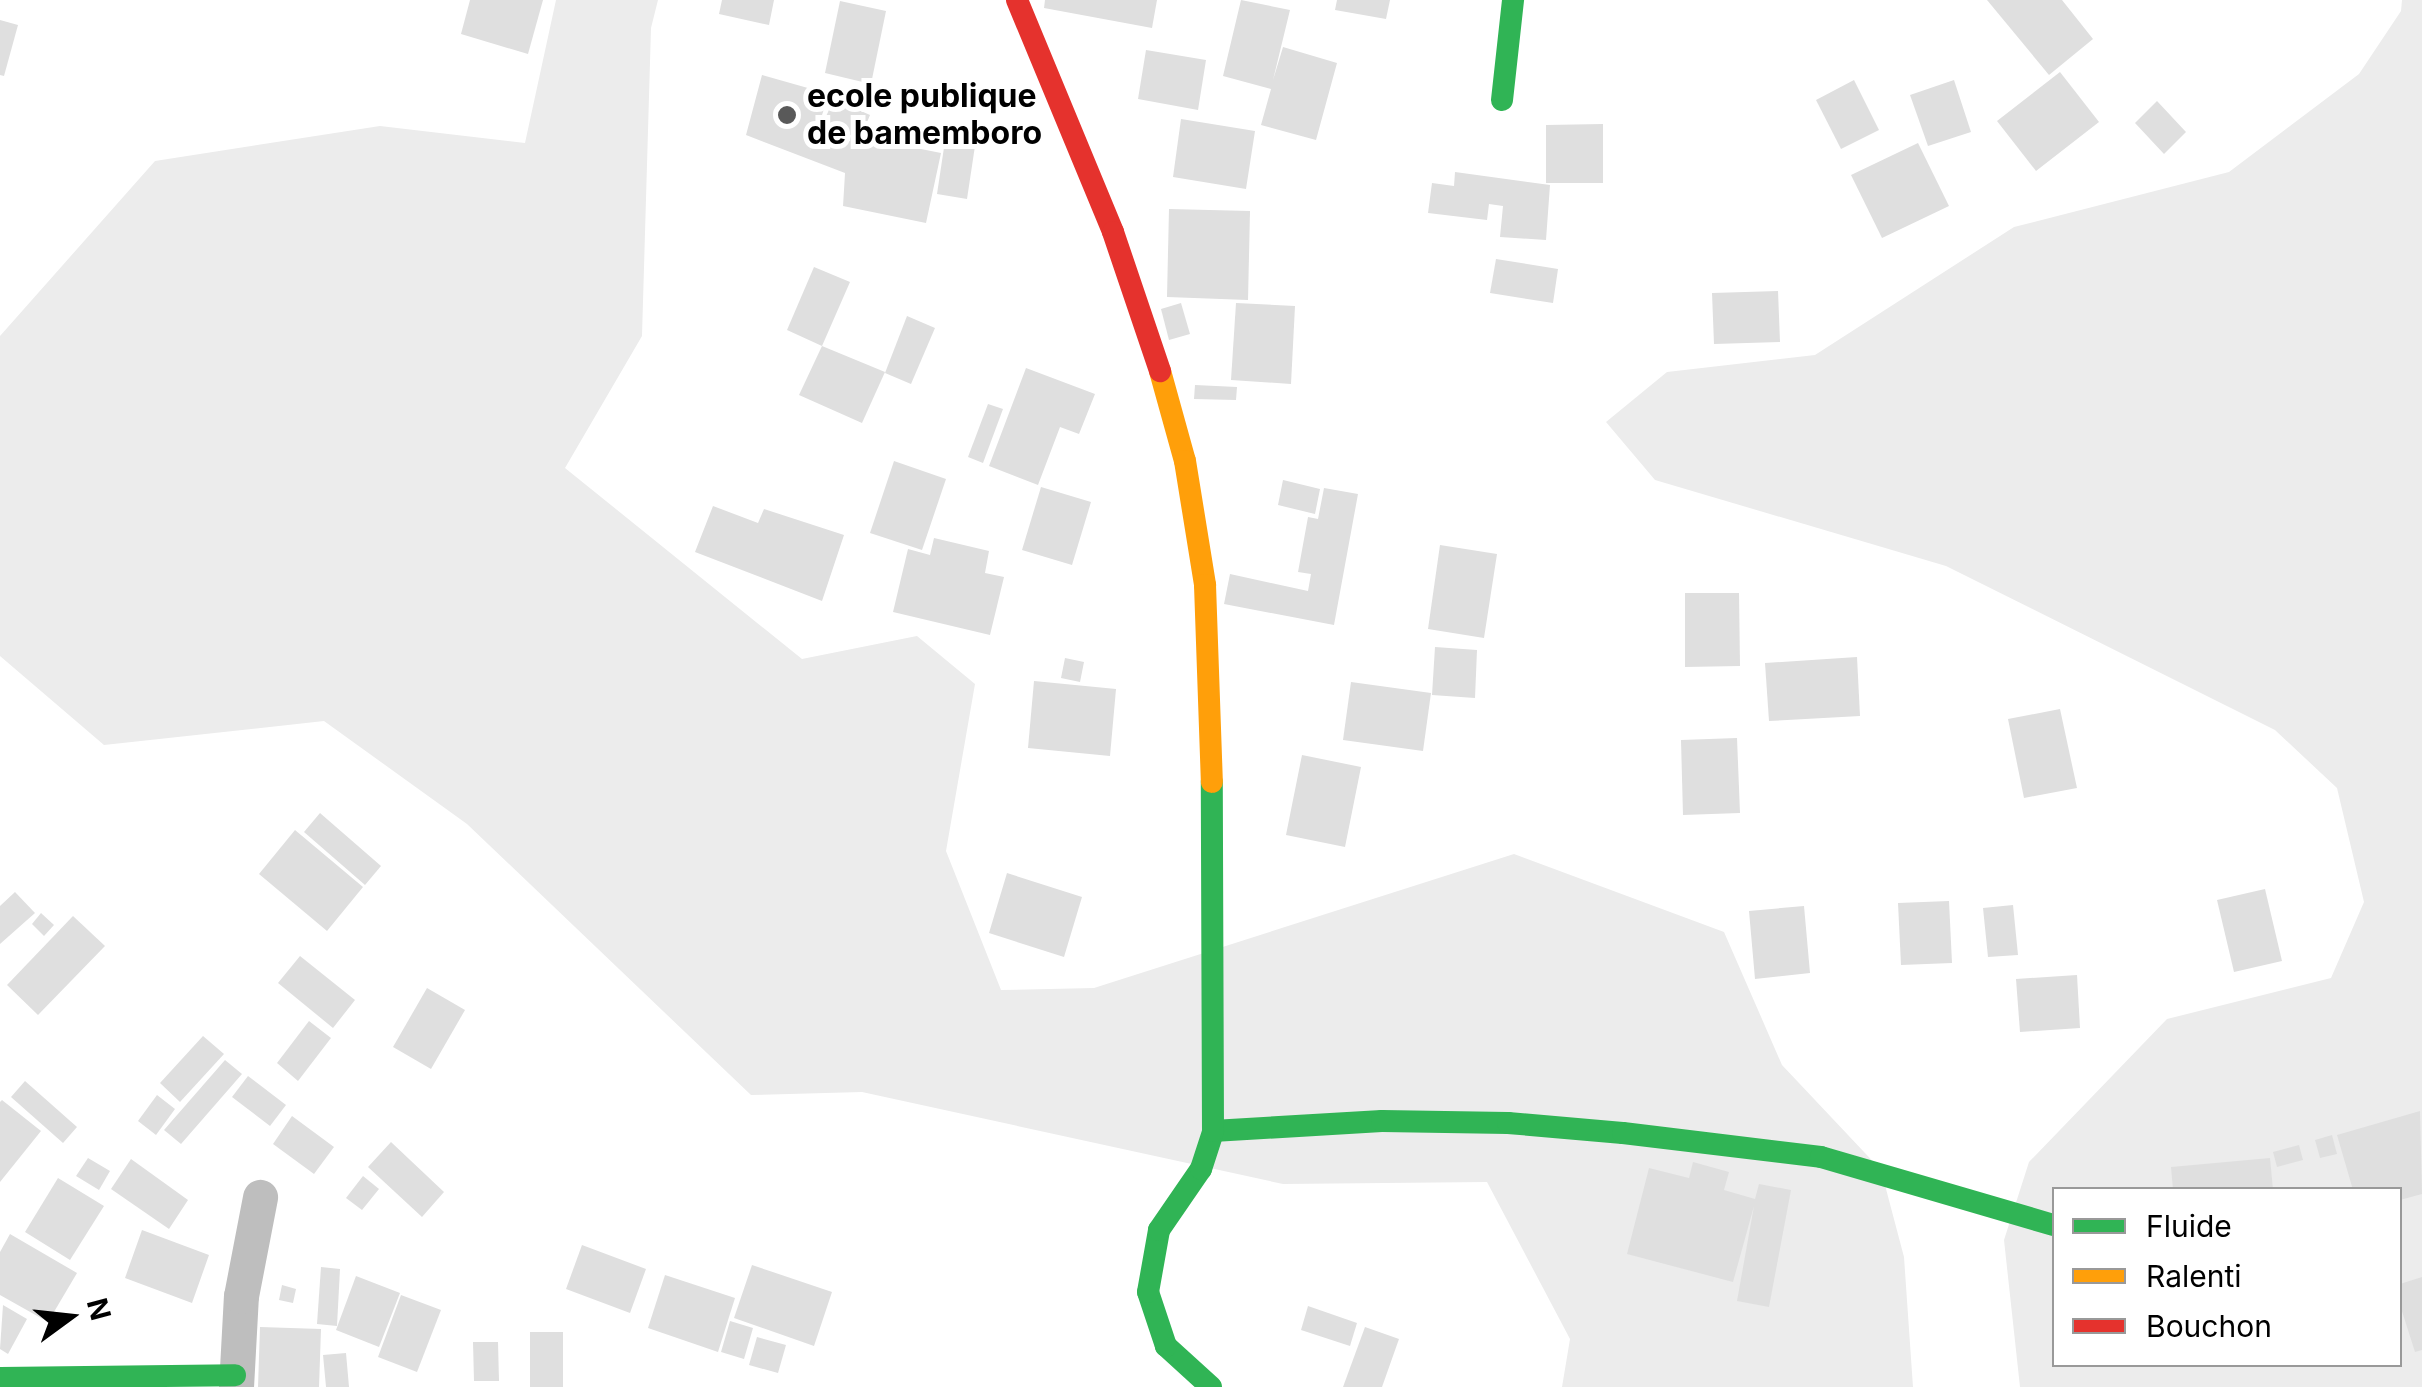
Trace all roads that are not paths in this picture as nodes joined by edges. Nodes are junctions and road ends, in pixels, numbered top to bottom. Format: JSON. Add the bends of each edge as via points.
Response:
{"nodes":[{"id":1,"x":1017,"y":0,"type":"edge"},
{"id":2,"x":1513,"y":0,"type":"edge"},
{"id":3,"x":1502,"y":100,"type":"dead end"},
{"id":4,"x":1213,"y":1130,"type":"junction"},
{"id":5,"x":260,"y":1197,"type":"dead end"},
{"id":6,"x":2052,"y":1224,"type":"edge"},
{"id":7,"x":0,"y":1378,"type":"edge"},
{"id":8,"x":236,"y":1381,"type":"edge"},
{"id":9,"x":1211,"y":1387,"type":"edge"}],
"edges":[{"from":1,"to":4,"type":"street","via":[[1113,232],[1185,461],[1205,585],[1212,704]]},
{"from":2,"to":3,"type":"street"},
{"from":4,"to":6,"type":"street","via":[[1382,1121],[1623,1133],[1821,1157]]},
{"from":4,"to":9,"type":"street","via":[[1200,1169],[1159,1230],[1148,1292],[1166,1346]]},
{"from":5,"to":8,"type":"street","via":[[241,1296]]},
{"from":7,"to":8,"type":"street"}]}
